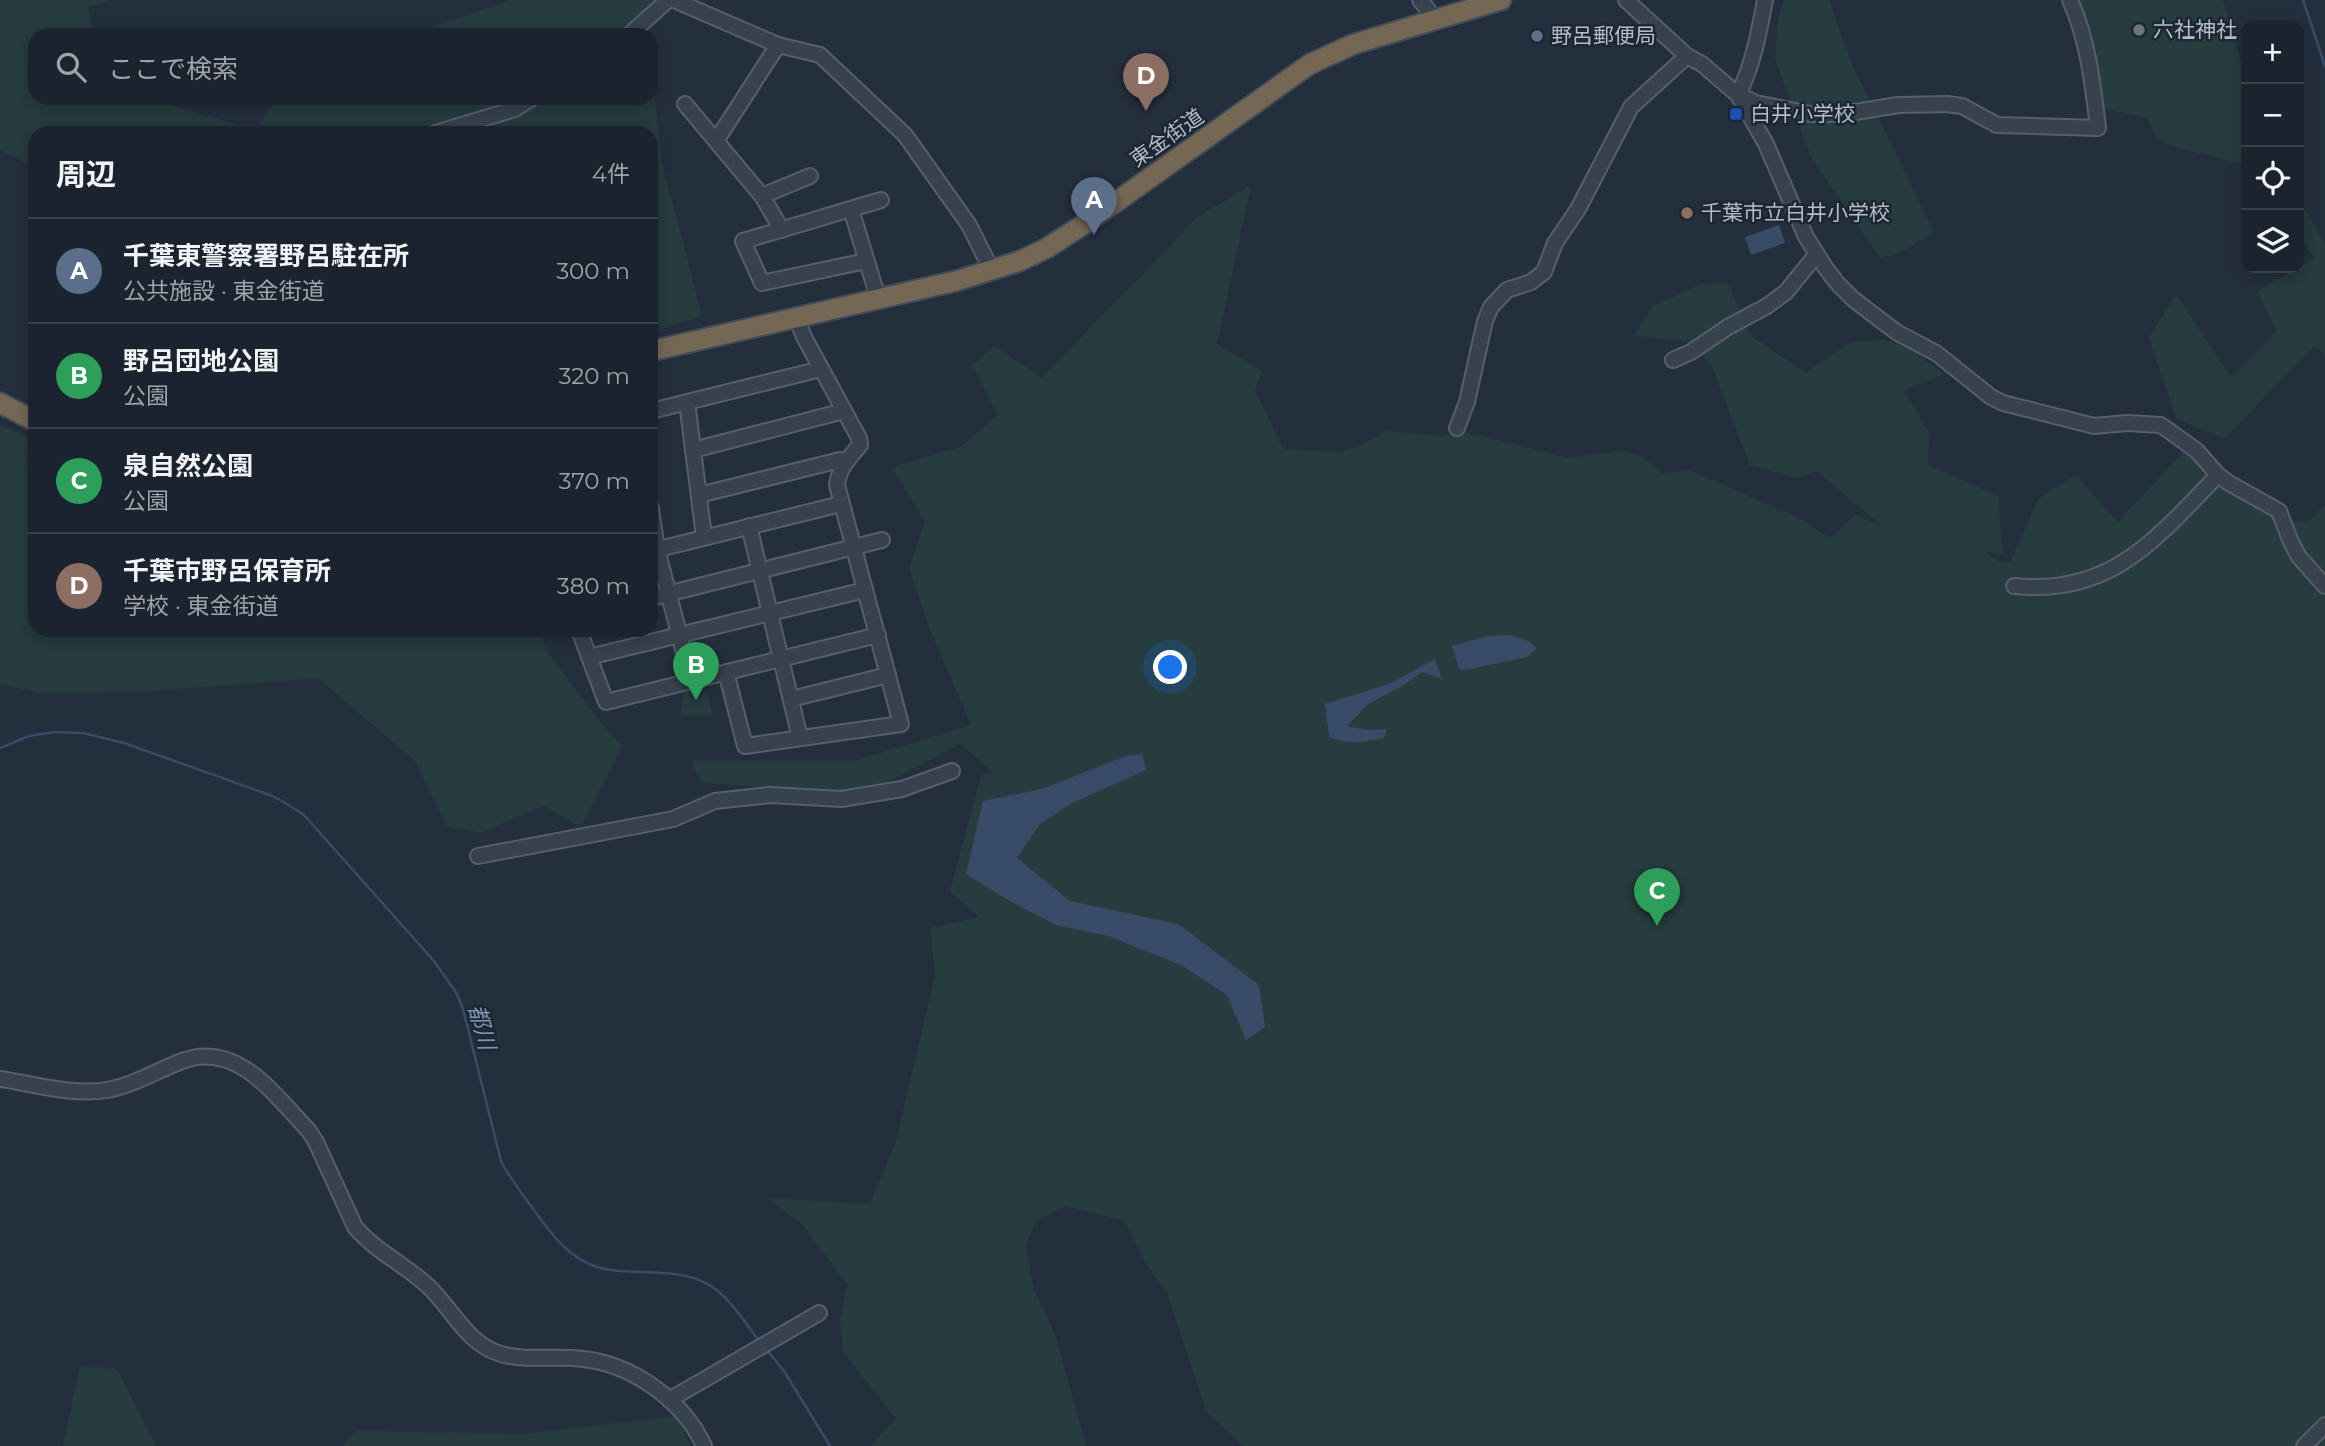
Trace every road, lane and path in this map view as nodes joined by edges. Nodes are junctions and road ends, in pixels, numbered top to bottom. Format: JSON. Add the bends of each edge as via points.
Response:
{"nodes":[{"id":1,"x":668,"y":0,"type":"edge"},
{"id":2,"x":674,"y":0,"type":"edge"},
{"id":3,"x":1420,"y":0,"type":"edge"},
{"id":4,"x":1501,"y":0,"type":"edge"},
{"id":5,"x":1626,"y":0,"type":"edge"},
{"id":6,"x":1765,"y":0,"type":"edge"},
{"id":7,"x":2070,"y":0,"type":"edge"},
{"id":8,"x":1431,"y":20,"type":"junction"},
{"id":9,"x":637,"y":28,"type":"edge"},
{"id":10,"x":778,"y":45,"type":"junction"},
{"id":11,"x":1687,"y":56,"type":"junction"},
{"id":12,"x":1738,"y":95,"type":"junction"},
{"id":13,"x":685,"y":104,"type":"dead end"},
{"id":14,"x":521,"y":105,"type":"edge"},
{"id":15,"x":458,"y":126,"type":"edge"},
{"id":16,"x":716,"y":141,"type":"junction"},
{"id":17,"x":810,"y":176,"type":"dead end"},
{"id":18,"x":762,"y":196,"type":"junction"},
{"id":19,"x":881,"y":200,"type":"dead end"},
{"id":20,"x":851,"y":209,"type":"junction"},
{"id":21,"x":782,"y":230,"type":"junction"},
{"id":22,"x":1816,"y":255,"type":"junction"},
{"id":23,"x":866,"y":261,"type":"junction"},
{"id":24,"x":992,"y":271,"type":"junction"},
{"id":25,"x":878,"y":299,"type":"junction"},
{"id":26,"x":797,"y":319,"type":"junction"},
{"id":27,"x":658,"y":349,"type":"edge"},
{"id":28,"x":1674,"y":360,"type":"dead end"},
{"id":29,"x":821,"y":369,"type":"junction"},
{"id":30,"x":687,"y":402,"type":"junction"},
{"id":31,"x":0,"y":403,"type":"edge"},
{"id":32,"x":658,"y":409,"type":"edge"},
{"id":33,"x":844,"y":411,"type":"junction"},
{"id":34,"x":28,"y":417,"type":"edge"},
{"id":35,"x":1457,"y":428,"type":"dead end"},
{"id":36,"x":693,"y":450,"type":"junction"},
{"id":37,"x":846,"y":462,"type":"junction"},
{"id":38,"x":2218,"y":475,"type":"junction"},
{"id":39,"x":699,"y":495,"type":"junction"},
{"id":40,"x":841,"y":504,"type":"junction"},
{"id":41,"x":749,"y":526,"type":"junction"},
{"id":42,"x":704,"y":537,"type":"junction"},
{"id":43,"x":882,"y":540,"type":"dead end"},
{"id":44,"x":853,"y":548,"type":"junction"},
{"id":45,"x":658,"y":549,"type":"edge"},
{"id":46,"x":658,"y":561,"type":"edge"},
{"id":47,"x":760,"y":571,"type":"junction"},
{"id":48,"x":2014,"y":586,"type":"dead end"},
{"id":49,"x":2325,"y":586,"type":"edge"},
{"id":50,"x":865,"y":590,"type":"junction"},
{"id":51,"x":669,"y":593,"type":"junction"},
{"id":52,"x":658,"y":596,"type":"edge"},
{"id":53,"x":770,"y":612,"type":"junction"},
{"id":54,"x":680,"y":635,"type":"junction"},
{"id":55,"x":878,"y":635,"type":"junction"},
{"id":56,"x":582,"y":637,"type":"edge"},
{"id":57,"x":589,"y":657,"type":"junction"},
{"id":58,"x":781,"y":658,"type":"junction"},
{"id":59,"x":726,"y":672,"type":"junction"},
{"id":60,"x":888,"y":675,"type":"junction"},
{"id":61,"x":691,"y":680,"type":"junction"},
{"id":62,"x":791,"y":699,"type":"junction"},
{"id":63,"x":800,"y":738,"type":"junction"},
{"id":64,"x":952,"y":771,"type":"dead end"},
{"id":65,"x":478,"y":856,"type":"dead end"},
{"id":66,"x":0,"y":1079,"type":"edge"},
{"id":67,"x":819,"y":1313,"type":"dead end"},
{"id":68,"x":669,"y":1400,"type":"junction"},
{"id":69,"x":2325,"y":1425,"type":"edge"},
{"id":70,"x":704,"y":1446,"type":"edge"},
{"id":71,"x":2304,"y":1446,"type":"edge"}],
"edges":[{"from":1,"to":9,"type":"street"},
{"from":2,"to":10,"type":"street"},
{"from":3,"to":8,"type":"street"},
{"from":4,"to":8,"type":"highway","name":"東金街道"},
{"from":5,"to":11,"type":"street"},
{"from":6,"to":12,"type":"street","via":[[1756,48]]},
{"from":7,"to":12,"type":"street","via":[[2085,46],[2098,128],[1997,125],[1962,106],[1947,104],[1810,114]]},
{"from":8,"to":24,"type":"highway","name":"東金街道","via":[[1354,44],[1310,64],[1069,235]]},
{"from":10,"to":16,"type":"street"},
{"from":10,"to":24,"type":"street","via":[[820,55],[905,135],[969,225]]},
{"from":11,"to":12,"type":"street"},
{"from":11,"to":35,"type":"street","via":[[1631,107],[1555,243],[1544,272],[1531,282],[1507,289],[1491,307]]},
{"from":12,"to":22,"type":"street","via":[[1766,144]]},
{"from":13,"to":16,"type":"street"},
{"from":14,"to":15,"type":"street"},
{"from":16,"to":18,"type":"street"},
{"from":17,"to":18,"type":"street"},
{"from":18,"to":21,"type":"street"},
{"from":19,"to":20,"type":"street"},
{"from":20,"to":21,"type":"street"},
{"from":20,"to":23,"type":"street"},
{"from":21,"to":23,"type":"street","via":[[743,241],[762,283]]},
{"from":22,"to":28,"type":"street","via":[[1786,292]]},
{"from":22,"to":38,"type":"street","via":[[1853,299],[1898,333],[1937,353],[1991,397],[2094,426],[2161,425],[2197,451]]},
{"from":23,"to":25,"type":"street"},
{"from":24,"to":25,"type":"highway","name":"東金街道"},
{"from":25,"to":26,"type":"highway","name":"東金街道"},
{"from":26,"to":27,"type":"highway","name":"東金街道"},
{"from":26,"to":29,"type":"street"},
{"from":29,"to":30,"type":"street"},
{"from":29,"to":33,"type":"street"},
{"from":30,"to":32,"type":"street"},
{"from":30,"to":36,"type":"street"},
{"from":31,"to":34,"type":"highway"},
{"from":33,"to":36,"type":"street"},
{"from":33,"to":37,"type":"street","via":[[860,445]]},
{"from":36,"to":39,"type":"street"},
{"from":37,"to":39,"type":"street"},
{"from":37,"to":40,"type":"street","via":[[838,475]]},
{"from":38,"to":48,"type":"street","via":[[2164,531],[2117,567],[2057,587]]},
{"from":38,"to":49,"type":"street","via":[[2279,511],[2299,557]]},
{"from":39,"to":42,"type":"street"},
{"from":40,"to":41,"type":"street"},
{"from":40,"to":44,"type":"street"},
{"from":41,"to":42,"type":"street"},
{"from":41,"to":47,"type":"street"},
{"from":42,"to":45,"type":"street"},
{"from":43,"to":44,"type":"street"},
{"from":44,"to":47,"type":"street"},
{"from":44,"to":50,"type":"street"},
{"from":46,"to":51,"type":"street"},
{"from":47,"to":51,"type":"street"},
{"from":47,"to":53,"type":"street"},
{"from":50,"to":53,"type":"street"},
{"from":50,"to":55,"type":"street"},
{"from":51,"to":52,"type":"street"},
{"from":51,"to":54,"type":"street"},
{"from":53,"to":54,"type":"street"},
{"from":53,"to":58,"type":"street"},
{"from":54,"to":57,"type":"street"},
{"from":54,"to":61,"type":"street"},
{"from":55,"to":58,"type":"street"},
{"from":55,"to":60,"type":"street"},
{"from":56,"to":57,"type":"street"},
{"from":57,"to":61,"type":"street","via":[[606,702]]},
{"from":58,"to":59,"type":"street"},
{"from":58,"to":62,"type":"street"},
{"from":59,"to":61,"type":"street"},
{"from":59,"to":63,"type":"street","via":[[745,746]]},
{"from":60,"to":62,"type":"street"},
{"from":60,"to":63,"type":"street","via":[[901,724]]},
{"from":62,"to":63,"type":"street"},
{"from":64,"to":65,"type":"street","via":[[902,789],[842,799],[770,795],[715,801],[673,819]]},
{"from":66,"to":68,"type":"street","via":[[91,1091],[136,1083],[184,1060],[227,1058],[253,1074],[309,1131],[364,1238],[430,1287],[472,1337],[498,1353],[601,1362],[636,1377]]},
{"from":67,"to":68,"type":"street"},
{"from":68,"to":70,"type":"street"},
{"from":69,"to":71,"type":"street"}]}
